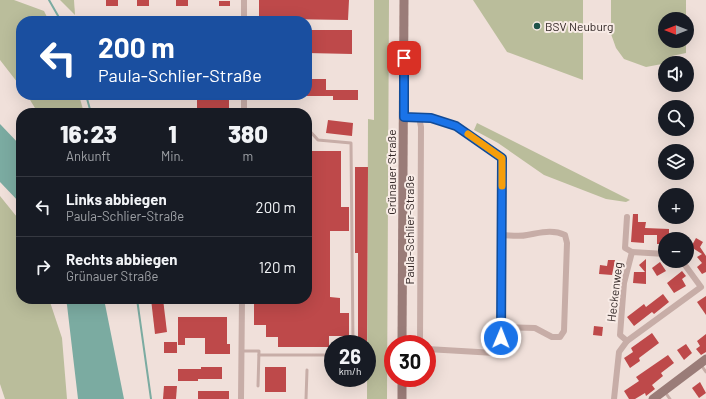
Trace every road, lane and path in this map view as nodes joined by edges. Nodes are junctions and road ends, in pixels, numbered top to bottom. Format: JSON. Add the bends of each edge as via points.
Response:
{"nodes":[{"id":1,"x":244,"y":0,"type":"edge"},
{"id":2,"x":404,"y":0,"type":"edge"},
{"id":3,"x":244,"y":16,"type":"edge"},
{"id":4,"x":404,"y":117,"type":"junction"},
{"id":5,"x":419,"y":117,"type":"junction"},
{"id":6,"x":312,"y":133,"type":"edge"},
{"id":7,"x":627,"y":217,"type":"dead end"},
{"id":8,"x":501,"y":235,"type":"junction"},
{"id":9,"x":632,"y":252,"type":"junction"},
{"id":10,"x":658,"y":254,"type":"edge"},
{"id":11,"x":688,"y":268,"type":"edge"},
{"id":12,"x":704,"y":285,"type":"edge"},
{"id":13,"x":242,"y":304,"type":"edge"},
{"id":14,"x":501,"y":327,"type":"junction"},
{"id":15,"x":353,"y":335,"type":"edge"},
{"id":16,"x":402,"y":335,"type":"edge"},
{"id":17,"x":420,"y":335,"type":"edge"},
{"id":18,"x":627,"y":342,"type":"junction"},
{"id":19,"x":436,"y":350,"type":"edge"},
{"id":20,"x":242,"y":351,"type":"junction"},
{"id":21,"x":259,"y":354,"type":"junction"},
{"id":22,"x":324,"y":355,"type":"edge"},
{"id":23,"x":703,"y":361,"type":"edge"},
{"id":24,"x":307,"y":370,"type":"dead end"},
{"id":25,"x":706,"y":372,"type":"edge"},
{"id":26,"x":258,"y":386,"type":"dead end"},
{"id":27,"x":402,"y":387,"type":"edge"},
{"id":28,"x":664,"y":390,"type":"junction"},
{"id":29,"x":241,"y":399,"type":"edge"},
{"id":30,"x":306,"y":399,"type":"edge"},
{"id":31,"x":402,"y":399,"type":"edge"},
{"id":32,"x":614,"y":399,"type":"edge"},
{"id":33,"x":653,"y":399,"type":"edge"},
{"id":34,"x":670,"y":399,"type":"edge"}],
"edges":[{"from":1,"to":3,"type":"street"},
{"from":2,"to":4,"type":"street","name":"Grünauer Straße"},
{"from":4,"to":5,"type":"street"},
{"from":4,"to":16,"type":"street","name":"Grünauer Straße"},
{"from":5,"to":8,"type":"street","via":[[442,120],[456,126],[502,158]]},
{"from":5,"to":17,"type":"street","name":"Paula-Schlier-Straße"},
{"from":6,"to":15,"type":"lane","via":[[318,140],[352,144]]},
{"from":7,"to":9,"type":"street","via":[[625,248]]},
{"from":8,"to":14,"type":"street"},
{"from":8,"to":14,"type":"street","via":[[526,235],[538,231],[559,232],[565,235],[567,243],[564,331],[560,337],[552,337],[535,328]]},
{"from":9,"to":10,"type":"street","name":"Heckenweg"},
{"from":9,"to":18,"type":"street","name":"Heckenweg","via":[[624,284],[620,335]]},
{"from":11,"to":12,"type":"street"},
{"from":12,"to":18,"type":"street"},
{"from":13,"to":20,"type":"street"},
{"from":14,"to":19,"type":"street","via":[[500,349],[495,353]]},
{"from":18,"to":32,"type":"street","via":[[619,352]]},
{"from":20,"to":21,"type":"lane","via":[[258,351]]},
{"from":20,"to":29,"type":"street"},
{"from":21,"to":22,"type":"lane"},
{"from":21,"to":26,"type":"lane"},
{"from":23,"to":25,"type":"lane"},
{"from":23,"to":28,"type":"street"},
{"from":24,"to":30,"type":"lane"},
{"from":27,"to":31,"type":"street"},
{"from":28,"to":33,"type":"street"},
{"from":28,"to":34,"type":"lane"}]}
